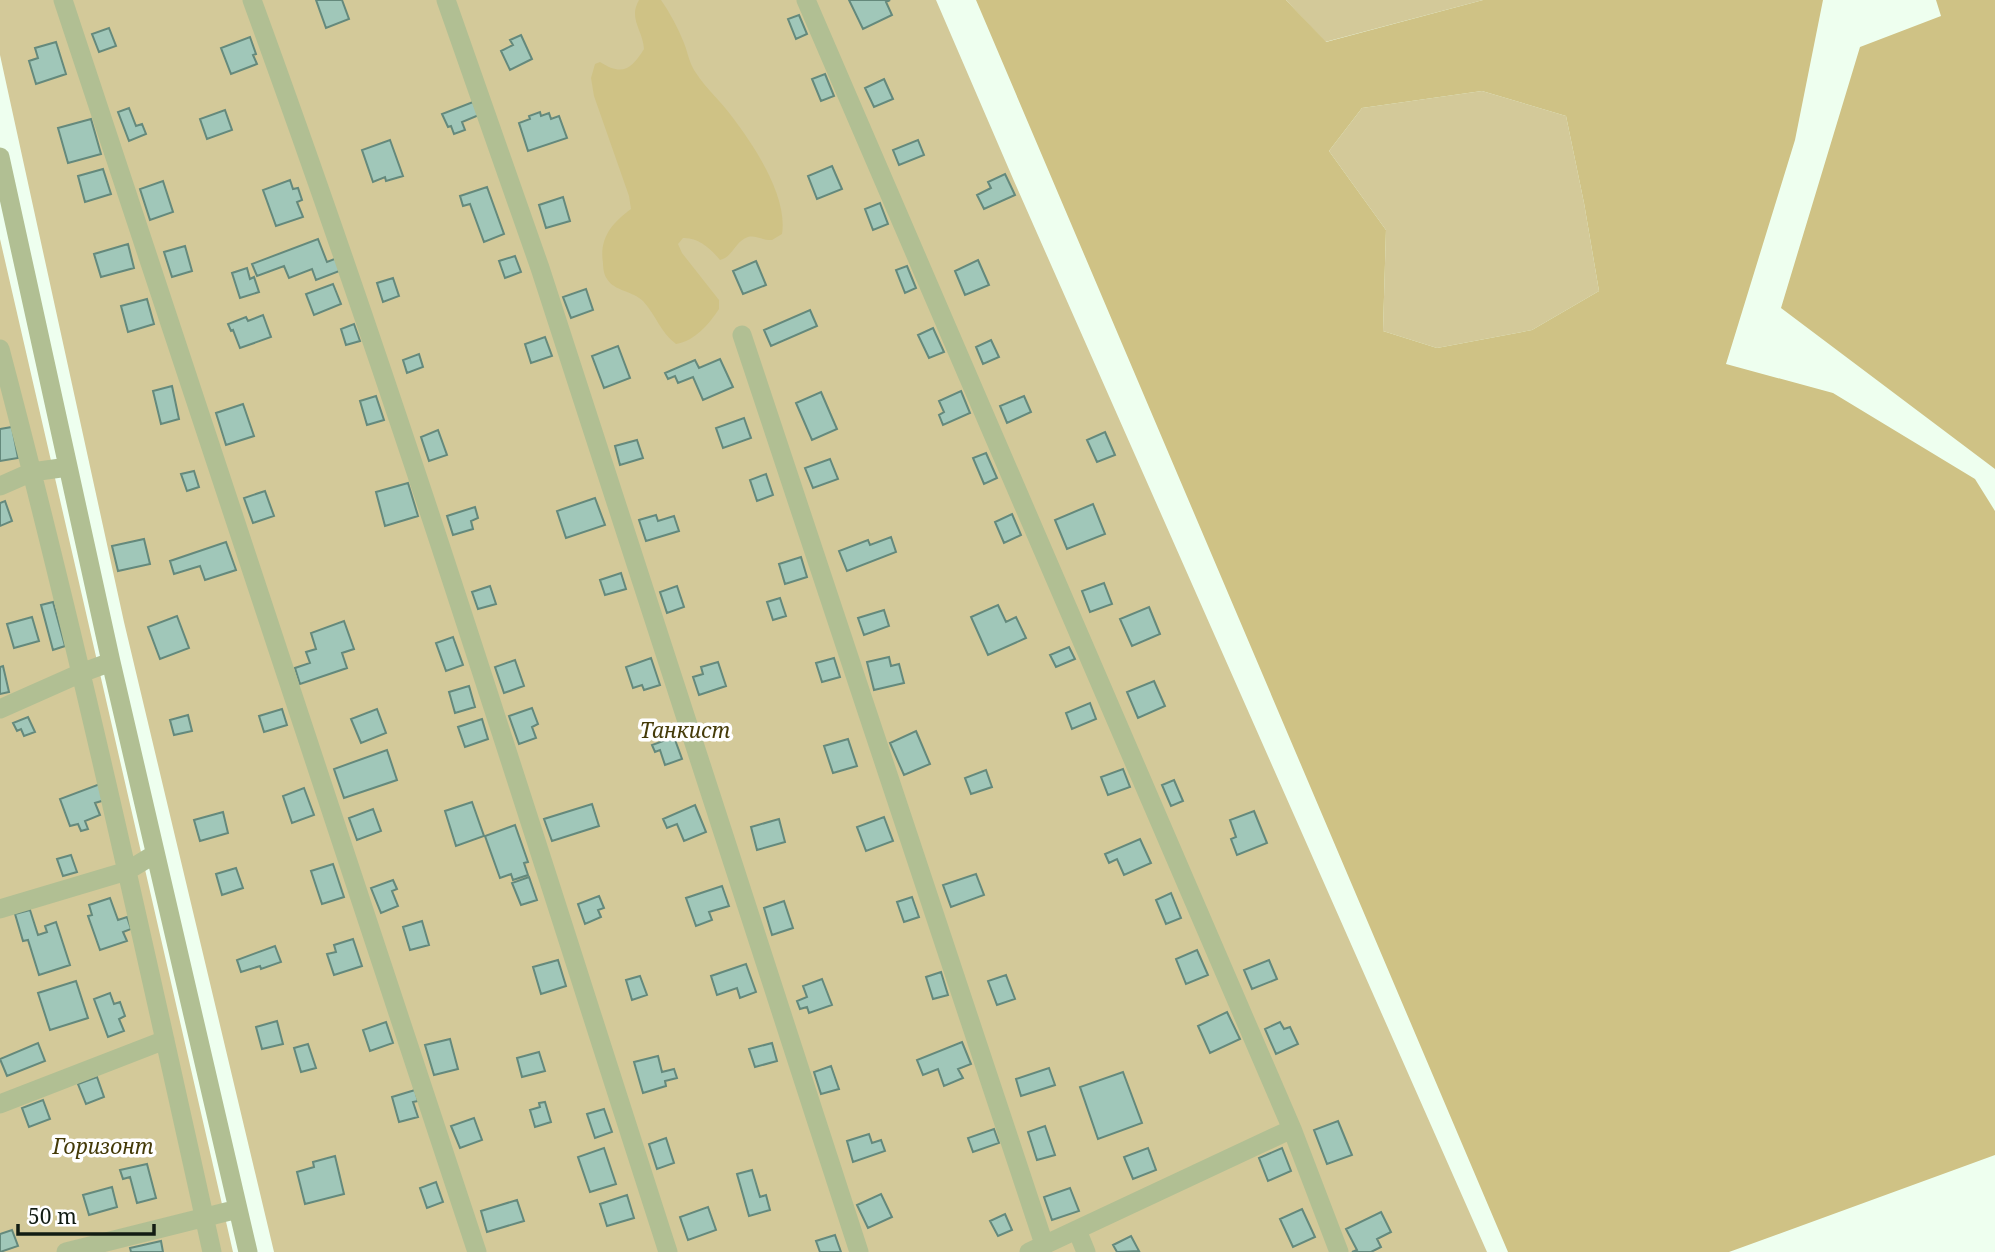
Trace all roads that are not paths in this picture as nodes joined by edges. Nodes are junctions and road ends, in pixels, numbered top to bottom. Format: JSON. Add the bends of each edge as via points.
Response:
{"nodes":[{"id":1,"x":63,"y":0,"type":"edge"},
{"id":2,"x":252,"y":0,"type":"edge"},
{"id":3,"x":446,"y":0,"type":"edge"},
{"id":4,"x":806,"y":0,"type":"edge"},
{"id":5,"x":0,"y":157,"type":"edge"},
{"id":6,"x":742,"y":335,"type":"dead end"},
{"id":7,"x":0,"y":349,"type":"edge"},
{"id":8,"x":68,"y":467,"type":"junction"},
{"id":9,"x":33,"y":471,"type":"junction"},
{"id":10,"x":0,"y":486,"type":"edge"},
{"id":11,"x":111,"y":662,"type":"junction"},
{"id":12,"x":81,"y":673,"type":"junction"},
{"id":13,"x":0,"y":709,"type":"edge"},
{"id":14,"x":155,"y":854,"type":"junction"},
{"id":15,"x":127,"y":871,"type":"junction"},
{"id":16,"x":0,"y":909,"type":"edge"},
{"id":17,"x":165,"y":1040,"type":"junction"},
{"id":18,"x":0,"y":1104,"type":"edge"},
{"id":19,"x":1292,"y":1129,"type":"junction"},
{"id":20,"x":238,"y":1209,"type":"junction"},
{"id":21,"x":205,"y":1217,"type":"junction"},
{"id":22,"x":1077,"y":1230,"type":"junction"},
{"id":23,"x":1037,"y":1248,"type":"edge"},
{"id":24,"x":66,"y":1252,"type":"edge"},
{"id":25,"x":212,"y":1252,"type":"edge"},
{"id":26,"x":248,"y":1252,"type":"edge"},
{"id":27,"x":477,"y":1252,"type":"edge"},
{"id":28,"x":668,"y":1252,"type":"edge"},
{"id":29,"x":859,"y":1252,"type":"edge"},
{"id":30,"x":1086,"y":1252,"type":"edge"},
{"id":31,"x":1339,"y":1252,"type":"edge"}],
"edges":[{"from":1,"to":27,"type":"street"},
{"from":2,"to":28,"type":"street","via":[[405,438]]},
{"from":3,"to":29,"type":"street","via":[[548,293]]},
{"from":4,"to":19,"type":"street"},
{"from":5,"to":8,"type":"street"},
{"from":6,"to":23,"type":"street"},
{"from":7,"to":9,"type":"street"},
{"from":8,"to":9,"type":"street"},
{"from":8,"to":11,"type":"street"},
{"from":9,"to":10,"type":"street"},
{"from":9,"to":12,"type":"street"},
{"from":11,"to":12,"type":"street"},
{"from":11,"to":14,"type":"street"},
{"from":12,"to":13,"type":"street"},
{"from":12,"to":15,"type":"street"},
{"from":14,"to":15,"type":"street"},
{"from":14,"to":20,"type":"street"},
{"from":15,"to":16,"type":"street"},
{"from":15,"to":17,"type":"street"},
{"from":17,"to":18,"type":"street"},
{"from":17,"to":21,"type":"street"},
{"from":19,"to":22,"type":"street"},
{"from":19,"to":31,"type":"street"},
{"from":20,"to":21,"type":"street"},
{"from":20,"to":26,"type":"street"},
{"from":21,"to":24,"type":"street"},
{"from":21,"to":25,"type":"street"},
{"from":22,"to":23,"type":"street"},
{"from":22,"to":30,"type":"street"}]}
